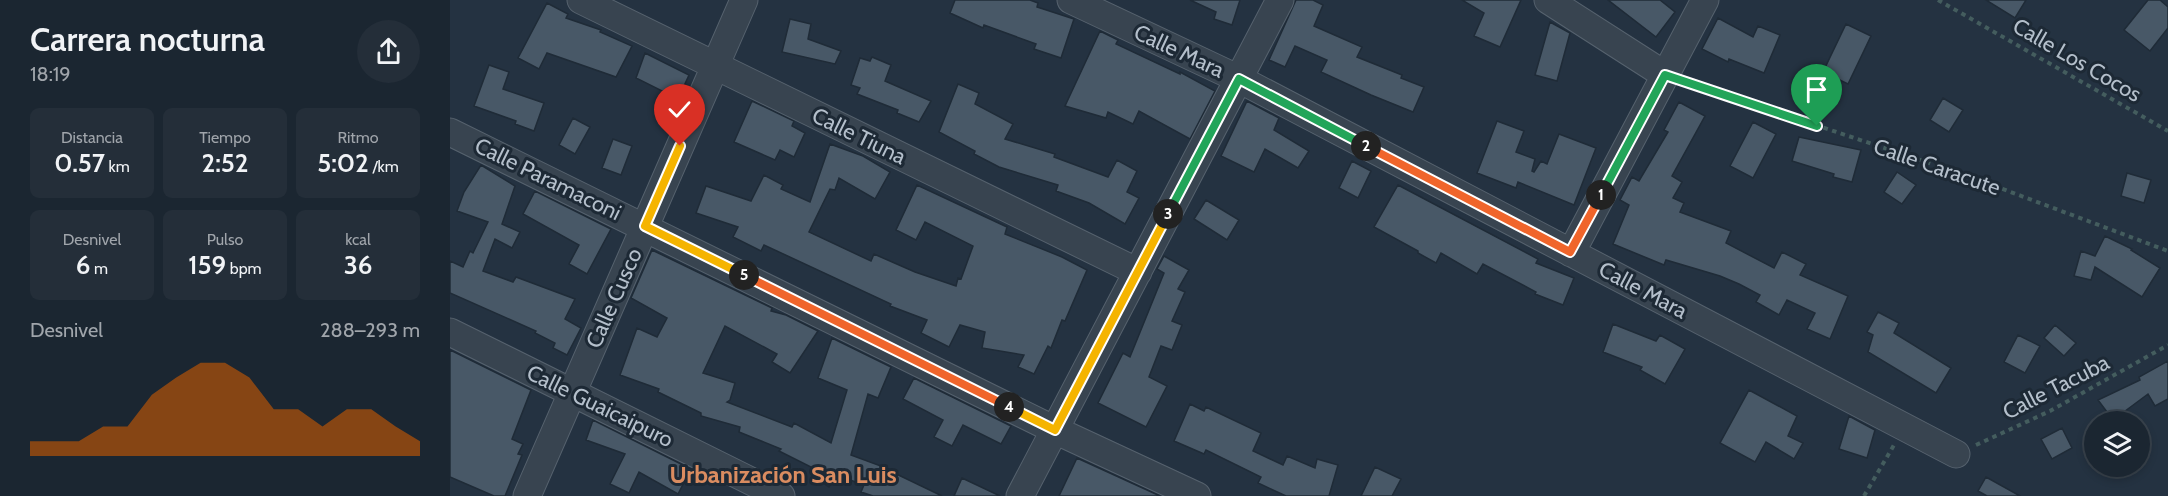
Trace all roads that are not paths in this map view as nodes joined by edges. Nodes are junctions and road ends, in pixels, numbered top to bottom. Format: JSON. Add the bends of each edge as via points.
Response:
{"nodes":[{"id":1,"x":581,"y":0,"type":"edge"},
{"id":2,"x":744,"y":0,"type":"edge"},
{"id":3,"x":1071,"y":0,"type":"edge"},
{"id":4,"x":1280,"y":0,"type":"edge"},
{"id":5,"x":1548,"y":0,"type":"edge"},
{"id":6,"x":1705,"y":0,"type":"edge"},
{"id":7,"x":715,"y":65,"type":"junction"},
{"id":8,"x":1665,"y":75,"type":"junction"},
{"id":9,"x":1239,"y":79,"type":"junction"},
{"id":10,"x":450,"y":132,"type":"edge"},
{"id":11,"x":645,"y":226,"type":"junction"},
{"id":12,"x":1570,"y":252,"type":"junction"},
{"id":13,"x":1138,"y":272,"type":"junction"},
{"id":14,"x":450,"y":332,"type":"edge"},
{"id":15,"x":572,"y":393,"type":"junction"},
{"id":16,"x":1055,"y":430,"type":"junction"},
{"id":17,"x":1956,"y":454,"type":"road end"},
{"id":18,"x":527,"y":496,"type":"edge"},
{"id":19,"x":781,"y":496,"type":"edge"},
{"id":20,"x":1020,"y":496,"type":"edge"},
{"id":21,"x":1197,"y":496,"type":"edge"}],
"edges":[{"from":1,"to":7,"type":"street","name":"Calle Tiuna"},
{"from":2,"to":7,"type":"street","name":"Calle Cusco"},
{"from":3,"to":9,"type":"street","name":"Calle Mara"},
{"from":4,"to":9,"type":"street"},
{"from":5,"to":8,"type":"street"},
{"from":6,"to":8,"type":"street"},
{"from":7,"to":11,"type":"street","name":"Calle Cusco"},
{"from":7,"to":13,"type":"street","name":"Calle Tiuna"},
{"from":8,"to":12,"type":"street"},
{"from":9,"to":12,"type":"street","name":"Calle Mara"},
{"from":9,"to":13,"type":"street"},
{"from":10,"to":11,"type":"street","name":"Calle Paramaconi"},
{"from":11,"to":15,"type":"street","name":"Calle Cusco"},
{"from":11,"to":16,"type":"street","name":"Calle Paramaconi"},
{"from":12,"to":17,"type":"street","name":"Calle Mara"},
{"from":13,"to":16,"type":"street"},
{"from":14,"to":15,"type":"street","name":"Calle Guaicaipuro"},
{"from":15,"to":18,"type":"street","name":"Calle Cusco"},
{"from":15,"to":19,"type":"street","name":"Calle Guaicaipuro"},
{"from":16,"to":20,"type":"street"},
{"from":16,"to":21,"type":"street","name":"Calle Paramaconi"}]}
